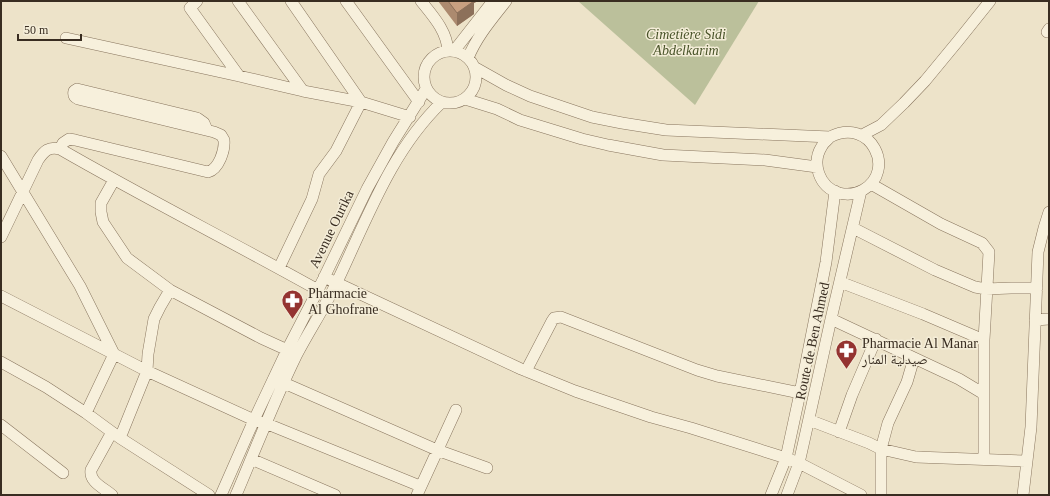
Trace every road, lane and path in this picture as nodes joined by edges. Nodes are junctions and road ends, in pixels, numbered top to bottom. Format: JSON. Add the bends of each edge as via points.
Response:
{"nodes":[{"id":1,"x":197,"y":1,"type":"edge"},
{"id":2,"x":238,"y":1,"type":"edge"},
{"id":3,"x":291,"y":1,"type":"edge"},
{"id":4,"x":346,"y":1,"type":"edge"},
{"id":5,"x":421,"y":1,"type":"edge"},
{"id":6,"x":493,"y":1,"type":"edge"},
{"id":7,"x":506,"y":1,"type":"edge"},
{"id":8,"x":990,"y":1,"type":"edge"},
{"id":9,"x":66,"y":38,"type":"dead end"},
{"id":10,"x":451,"y":51,"type":"junction"},
{"id":11,"x":471,"y":62,"type":"junction"},
{"id":12,"x":239,"y":76,"type":"junction"},
{"id":13,"x":426,"y":89,"type":"junction"},
{"id":14,"x":303,"y":91,"type":"junction"},
{"id":15,"x":465,"y":99,"type":"junction"},
{"id":16,"x":361,"y":102,"type":"junction"},
{"id":17,"x":419,"y":102,"type":"junction"},
{"id":18,"x":442,"y":102,"type":"junction"},
{"id":19,"x":410,"y":117,"type":"junction"},
{"id":20,"x":881,"y":125,"type":"junction"},
{"id":21,"x":207,"y":130,"type":"junction"},
{"id":22,"x":862,"y":135,"type":"junction"},
{"id":23,"x":830,"y":137,"type":"junction"},
{"id":24,"x":874,"y":145,"type":"junction"},
{"id":25,"x":60,"y":149,"type":"junction"},
{"id":26,"x":1,"y":156,"type":"edge"},
{"id":27,"x":817,"y":166,"type":"junction"},
{"id":28,"x":114,"y":180,"type":"junction"},
{"id":29,"x":871,"y":184,"type":"junction"},
{"id":30,"x":835,"y":191,"type":"junction"},
{"id":31,"x":861,"y":191,"type":"junction"},
{"id":32,"x":22,"y":192,"type":"junction"},
{"id":33,"x":1049,"y":212,"type":"edge"},
{"id":34,"x":853,"y":228,"type":"junction"},
{"id":35,"x":1,"y":237,"type":"edge"},
{"id":36,"x":279,"y":268,"type":"junction"},
{"id":37,"x":324,"y":277,"type":"junction"},
{"id":38,"x":840,"y":282,"type":"junction"},
{"id":39,"x":336,"y":283,"type":"junction"},
{"id":40,"x":1037,"y":288,"type":"junction"},
{"id":41,"x":986,"y":289,"type":"junction"},
{"id":42,"x":170,"y":290,"type":"junction"},
{"id":43,"x":318,"y":290,"type":"junction"},
{"id":44,"x":1,"y":296,"type":"edge"},
{"id":45,"x":830,"y":319,"type":"junction"},
{"id":46,"x":1035,"y":320,"type":"junction"},
{"id":47,"x":1049,"y":320,"type":"edge"},
{"id":48,"x":876,"y":339,"type":"junction"},
{"id":49,"x":984,"y":340,"type":"junction"},
{"id":50,"x":292,"y":352,"type":"junction"},
{"id":51,"x":114,"y":354,"type":"junction"},
{"id":52,"x":914,"y":358,"type":"junction"},
{"id":53,"x":1,"y":362,"type":"edge"},
{"id":54,"x":147,"y":371,"type":"junction"},
{"id":55,"x":526,"y":371,"type":"junction"},
{"id":56,"x":284,"y":383,"type":"junction"},
{"id":57,"x":800,"y":394,"type":"junction"},
{"id":58,"x":984,"y":394,"type":"junction"},
{"id":59,"x":456,"y":410,"type":"dead end"},
{"id":60,"x":86,"y":413,"type":"junction"},
{"id":61,"x":254,"y":420,"type":"junction"},
{"id":62,"x":809,"y":420,"type":"junction"},
{"id":63,"x":265,"y":423,"type":"junction"},
{"id":64,"x":1,"y":425,"type":"edge"},
{"id":65,"x":839,"y":432,"type":"junction"},
{"id":66,"x":116,"y":435,"type":"junction"},
{"id":67,"x":881,"y":449,"type":"junction"},
{"id":68,"x":437,"y":450,"type":"junction"},
{"id":69,"x":786,"y":458,"type":"junction"},
{"id":70,"x":251,"y":459,"type":"junction"},
{"id":71,"x":984,"y":459,"type":"junction"},
{"id":72,"x":1026,"y":461,"type":"junction"},
{"id":73,"x":799,"y":463,"type":"junction"},
{"id":74,"x":487,"y":468,"type":"dead end"},
{"id":75,"x":64,"y":473,"type":"dead end"},
{"id":76,"x":418,"y":491,"type":"edge"},
{"id":77,"x":112,"y":495,"type":"edge"},
{"id":78,"x":209,"y":495,"type":"edge"},
{"id":79,"x":221,"y":495,"type":"edge"},
{"id":80,"x":236,"y":495,"type":"edge"},
{"id":81,"x":335,"y":495,"type":"edge"},
{"id":82,"x":771,"y":495,"type":"edge"},
{"id":83,"x":787,"y":495,"type":"edge"},
{"id":84,"x":862,"y":495,"type":"edge"},
{"id":85,"x":881,"y":495,"type":"edge"},
{"id":86,"x":1023,"y":495,"type":"edge"}],
"edges":[{"from":1,"to":12,"type":"street","via":[[190,8]]},
{"from":2,"to":14,"type":"street"},
{"from":3,"to":16,"type":"street"},
{"from":4,"to":17,"type":"street"},
{"from":5,"to":10,"type":"street","via":[[446,36]]},
{"from":6,"to":10,"type":"street"},
{"from":7,"to":11,"type":"street","via":[[473,46]]},
{"from":8,"to":20,"type":"street","via":[[925,81]]},
{"from":9,"to":12,"type":"street"},
{"from":10,"to":11,"type":"street","via":[[461,53]]},
{"from":10,"to":13,"type":"street","via":[[432,57],[427,64],[424,72]]},
{"from":11,"to":15,"type":"street","via":[[476,78],[470,94]]},
{"from":11,"to":23,"type":"street","via":[[506,85],[530,96],[592,117],[666,130]]},
{"from":12,"to":14,"type":"street"},
{"from":13,"to":17,"type":"street","name":"Avenue Ourika"},
{"from":13,"to":18,"type":"street"},
{"from":14,"to":16,"type":"street"},
{"from":15,"to":18,"type":"street","via":[[450,104]]},
{"from":15,"to":27,"type":"street","via":[[497,109],[520,120],[608,145],[663,155],[765,160]]},
{"from":16,"to":19,"type":"street"},
{"from":16,"to":36,"type":"street","via":[[336,151],[319,174],[312,199]]},
{"from":17,"to":19,"type":"street","name":"Avenue Ourika"},
{"from":18,"to":39,"type":"street","name":"Avenue Ourika","via":[[428,116],[392,167]]},
{"from":19,"to":37,"type":"street","name":"Avenue Ourika","via":[[367,189]]},
{"from":20,"to":22,"type":"street"},
{"from":20,"to":24,"type":"street"},
{"from":21,"to":21,"type":"street","via":[[201,120],[182,114],[80,89],[74,91],[74,96],[78,99]]},
{"from":21,"to":25,"type":"street","via":[[220,135],[225,142],[218,164],[208,172],[69,139]]},
{"from":22,"to":23,"type":"street","via":[[846,132]]},
{"from":22,"to":24,"type":"street"},
{"from":23,"to":27,"type":"street","via":[[822,145]]},
{"from":24,"to":29,"type":"street","via":[[879,165]]},
{"from":25,"to":28,"type":"street"},
{"from":25,"to":32,"type":"street","via":[[54,147],[44,151]]},
{"from":26,"to":32,"type":"street"},
{"from":27,"to":30,"type":"street","via":[[823,181]]},
{"from":28,"to":36,"type":"street"},
{"from":28,"to":42,"type":"street","via":[[101,203],[103,222],[127,258]]},
{"from":29,"to":31,"type":"street"},
{"from":29,"to":41,"type":"street","via":[[941,224],[982,243],[989,252]]},
{"from":30,"to":31,"type":"street","via":[[848,194]]},
{"from":30,"to":57,"type":"street","name":"Route de Ben Ahmed","via":[[826,262]]},
{"from":31,"to":34,"type":"street","name":"Route de Ben Ahmed"},
{"from":32,"to":35,"type":"street"},
{"from":32,"to":51,"type":"street","via":[[80,286]]},
{"from":33,"to":40,"type":"street","via":[[1038,252]]},
{"from":34,"to":38,"type":"street","name":"Route de Ben Ahmed"},
{"from":34,"to":41,"type":"street","via":[[935,270]]},
{"from":36,"to":43,"type":"street"},
{"from":37,"to":39,"type":"street"},
{"from":37,"to":43,"type":"street","name":"Avenue Ourika"},
{"from":38,"to":45,"type":"street","name":"Route de Ben Ahmed"},
{"from":38,"to":49,"type":"street"},
{"from":39,"to":50,"type":"street","name":"Avenue Ourika"},
{"from":39,"to":55,"type":"street"},
{"from":40,"to":41,"type":"street"},
{"from":40,"to":46,"type":"street"},
{"from":41,"to":49,"type":"street"},
{"from":42,"to":50,"type":"street"},
{"from":42,"to":54,"type":"street","via":[[154,319]]},
{"from":43,"to":50,"type":"street","name":"Avenue Ourika"},
{"from":44,"to":51,"type":"street"},
{"from":45,"to":48,"type":"street"},
{"from":45,"to":62,"type":"street","name":"Route de Ben Ahmed"},
{"from":46,"to":47,"type":"street"},
{"from":46,"to":72,"type":"street","via":[[1031,427]]},
{"from":48,"to":52,"type":"street"},
{"from":48,"to":65,"type":"street"},
{"from":49,"to":58,"type":"street"},
{"from":50,"to":56,"type":"street","name":"Avenue Ourika"},
{"from":50,"to":61,"type":"street","name":"Avenue Ourika"},
{"from":51,"to":54,"type":"street"},
{"from":51,"to":60,"type":"street"},
{"from":52,"to":58,"type":"street"},
{"from":52,"to":67,"type":"street","via":[[907,382],[888,423]]},
{"from":53,"to":60,"type":"street"},
{"from":54,"to":61,"type":"street"},
{"from":54,"to":66,"type":"street"},
{"from":55,"to":57,"type":"street","via":[[552,321],[561,317],[704,372]]},
{"from":55,"to":69,"type":"street","via":[[613,405]]},
{"from":56,"to":63,"type":"street","name":"Avenue Ourika"},
{"from":56,"to":68,"type":"street"},
{"from":57,"to":69,"type":"street","name":"Route de Ben Ahmed"},
{"from":58,"to":71,"type":"street"},
{"from":59,"to":68,"type":"street"},
{"from":60,"to":66,"type":"street"},
{"from":61,"to":63,"type":"street"},
{"from":61,"to":79,"type":"street","name":"Avenue Ourika"},
{"from":62,"to":65,"type":"street"},
{"from":62,"to":73,"type":"street","name":"Route de Ben Ahmed"},
{"from":63,"to":70,"type":"street","name":"Avenue Ourika"},
{"from":63,"to":76,"type":"street"},
{"from":64,"to":75,"type":"street"},
{"from":65,"to":67,"type":"street"},
{"from":66,"to":77,"type":"street","via":[[90,473],[93,480]]},
{"from":66,"to":78,"type":"street"},
{"from":67,"to":71,"type":"street","via":[[916,457]]},
{"from":67,"to":85,"type":"street"},
{"from":68,"to":74,"type":"street"},
{"from":68,"to":76,"type":"street"},
{"from":69,"to":73,"type":"street"},
{"from":69,"to":82,"type":"street","name":"Route de Ben Ahmed"},
{"from":70,"to":80,"type":"street","name":"Avenue Ourika"},
{"from":70,"to":81,"type":"street"},
{"from":71,"to":72,"type":"street"},
{"from":72,"to":86,"type":"street"},
{"from":73,"to":83,"type":"street","name":"Route de Ben Ahmed"},
{"from":73,"to":84,"type":"street"}]}
